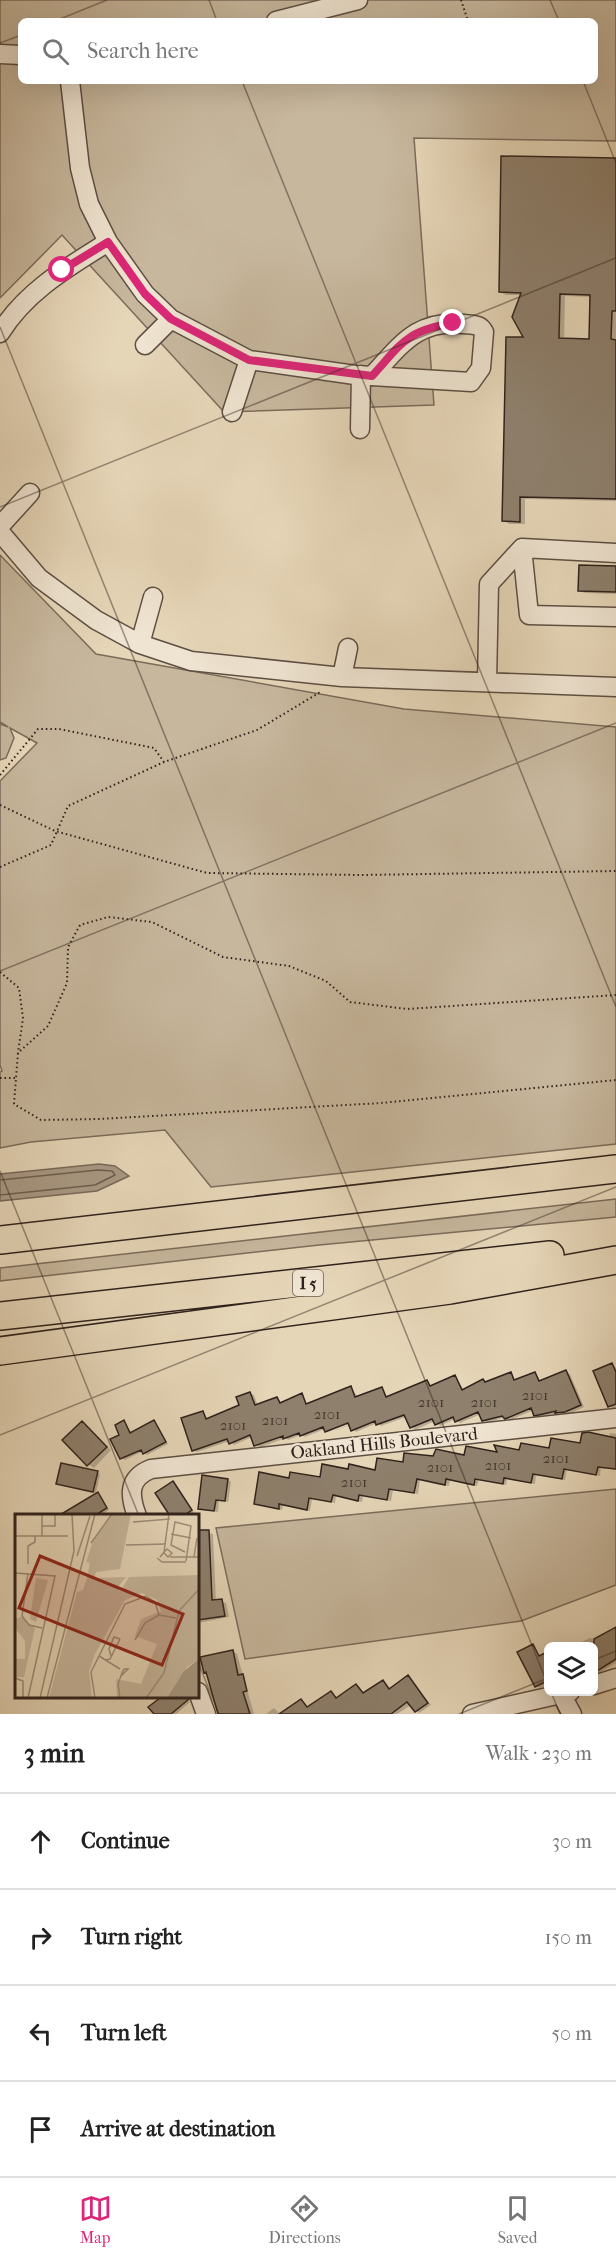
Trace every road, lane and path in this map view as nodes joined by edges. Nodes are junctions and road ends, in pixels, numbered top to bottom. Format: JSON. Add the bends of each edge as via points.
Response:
{"nodes":[{"id":1,"x":358,"y":0,"type":"edge"},
{"id":2,"x":461,"y":0,"type":"edge"},
{"id":3,"x":288,"y":18,"type":"edge"},
{"id":4,"x":467,"y":18,"type":"edge"},
{"id":5,"x":0,"y":54,"type":"edge"},
{"id":6,"x":18,"y":55,"type":"edge"},
{"id":7,"x":70,"y":84,"type":"edge"},
{"id":8,"x":108,"y":242,"type":"junction"},
{"id":9,"x":171,"y":319,"type":"junction"},
{"id":10,"x":0,"y":333,"type":"edge"},
{"id":11,"x":145,"y":345,"type":"dead end"},
{"id":12,"x":249,"y":360,"type":"junction"},
{"id":13,"x":367,"y":376,"type":"junction"},
{"id":14,"x":232,"y":412,"type":"dead end"},
{"id":15,"x":360,"y":429,"type":"dead end"},
{"id":16,"x":30,"y":493,"type":"dead end"},
{"id":17,"x":0,"y":526,"type":"edge"},
{"id":18,"x":0,"y":532,"type":"edge"},
{"id":19,"x":522,"y":548,"type":"junction"},
{"id":20,"x":616,"y":553,"type":"edge"},
{"id":21,"x":153,"y":597,"type":"dead end"},
{"id":22,"x":616,"y":617,"type":"edge"},
{"id":23,"x":140,"y":644,"type":"junction"},
{"id":24,"x":348,"y":648,"type":"dead end"},
{"id":25,"x":342,"y":677,"type":"junction"},
{"id":26,"x":487,"y":682,"type":"junction"},
{"id":27,"x":616,"y":687,"type":"edge"},
{"id":28,"x":164,"y":762,"type":"junction"},
{"id":29,"x":0,"y":775,"type":"edge"},
{"id":30,"x":0,"y":805,"type":"edge"},
{"id":31,"x":55,"y":831,"type":"junction"},
{"id":32,"x":0,"y":867,"type":"edge"},
{"id":33,"x":616,"y":872,"type":"edge"},
{"id":34,"x":0,"y":972,"type":"edge"},
{"id":35,"x":616,"y":995,"type":"edge"},
{"id":36,"x":18,"y":1053,"type":"junction"},
{"id":37,"x":0,"y":1078,"type":"edge"},
{"id":38,"x":16,"y":1078,"type":"junction"},
{"id":39,"x":616,"y":1080,"type":"edge"},
{"id":40,"x":616,"y":1168,"type":"edge"},
{"id":41,"x":72,"y":1231,"type":"junction"},
{"id":42,"x":0,"y":1233,"type":"edge"},
{"id":43,"x":0,"y":1240,"type":"edge"},
{"id":44,"x":616,"y":1248,"type":"edge"},
{"id":45,"x":616,"y":1260,"type":"edge"},
{"id":46,"x":0,"y":1316,"type":"edge"},
{"id":47,"x":0,"y":1351,"type":"edge"},
{"id":48,"x":616,"y":1418,"type":"edge"},
{"id":49,"x":136,"y":1514,"type":"edge"},
{"id":50,"x":616,"y":1678,"type":"edge"},
{"id":51,"x":598,"y":1684,"type":"edge"},
{"id":52,"x":553,"y":1696,"type":"edge"},
{"id":53,"x":567,"y":1696,"type":"edge"},
{"id":54,"x":200,"y":1698,"type":"edge"},
{"id":55,"x":206,"y":1714,"type":"edge"},
{"id":56,"x":472,"y":1714,"type":"edge"},
{"id":57,"x":572,"y":1714,"type":"edge"}],
"edges":[{"from":1,"to":3,"type":"street"},
{"from":2,"to":4,"type":"path"},
{"from":5,"to":6,"type":"street"},
{"from":7,"to":8,"type":"street","via":[[80,168],[89,204]]},
{"from":8,"to":9,"type":"street","via":[[145,294]]},
{"from":8,"to":10,"type":"street","via":[[62,270],[33,294]]},
{"from":9,"to":11,"type":"street"},
{"from":9,"to":12,"type":"street"},
{"from":12,"to":13,"type":"street"},
{"from":12,"to":14,"type":"street"},
{"from":13,"to":13,"type":"street","via":[[406,339],[425,327],[477,325],[484,332],[481,368],[471,382]]},
{"from":13,"to":15,"type":"street"},
{"from":16,"to":17,"type":"street"},
{"from":18,"to":23,"type":"street","via":[[39,578],[96,620]]},
{"from":19,"to":20,"type":"street"},
{"from":19,"to":22,"type":"street","via":[[529,615]]},
{"from":19,"to":26,"type":"street","via":[[489,584]]},
{"from":21,"to":23,"type":"street"},
{"from":23,"to":25,"type":"street","via":[[191,661]]},
{"from":24,"to":25,"type":"street"},
{"from":25,"to":26,"type":"street"},
{"from":25,"to":28,"type":"path","via":[[257,730]]},
{"from":26,"to":27,"type":"street"},
{"from":28,"to":29,"type":"path","via":[[154,748],[59,729],[38,729]]},
{"from":28,"to":31,"type":"path","via":[[68,806]]},
{"from":30,"to":31,"type":"path"},
{"from":31,"to":32,"type":"path","via":[[51,845]]},
{"from":31,"to":33,"type":"path","via":[[207,873]]},
{"from":34,"to":36,"type":"path","via":[[19,988],[23,1018]]},
{"from":35,"to":36,"type":"path","via":[[407,1009],[350,1002],[326,981],[289,966],[223,957],[152,922],[108,917],[80,925],[68,947],[67,982],[48,1026]]},
{"from":36,"to":38,"type":"path"},
{"from":37,"to":38,"type":"path"},
{"from":38,"to":39,"type":"path","via":[[14,1104],[41,1120],[381,1103]]},
{"from":40,"to":41,"type":"highway"},
{"from":41,"to":42,"type":"highway"},
{"from":41,"to":43,"type":"highway"},
{"from":44,"to":46,"type":"highway","number":"I 5"},
{"from":45,"to":47,"type":"highway","via":[[450,1290]]},
{"from":48,"to":49,"type":"street","name":"Oakland Hills Boulevard","via":[[151,1469],[142,1473],[132,1487],[131,1500]]},
{"from":50,"to":51,"type":"street"},
{"from":52,"to":56,"type":"street"},
{"from":53,"to":57,"type":"street"},
{"from":54,"to":55,"type":"street"}]}
